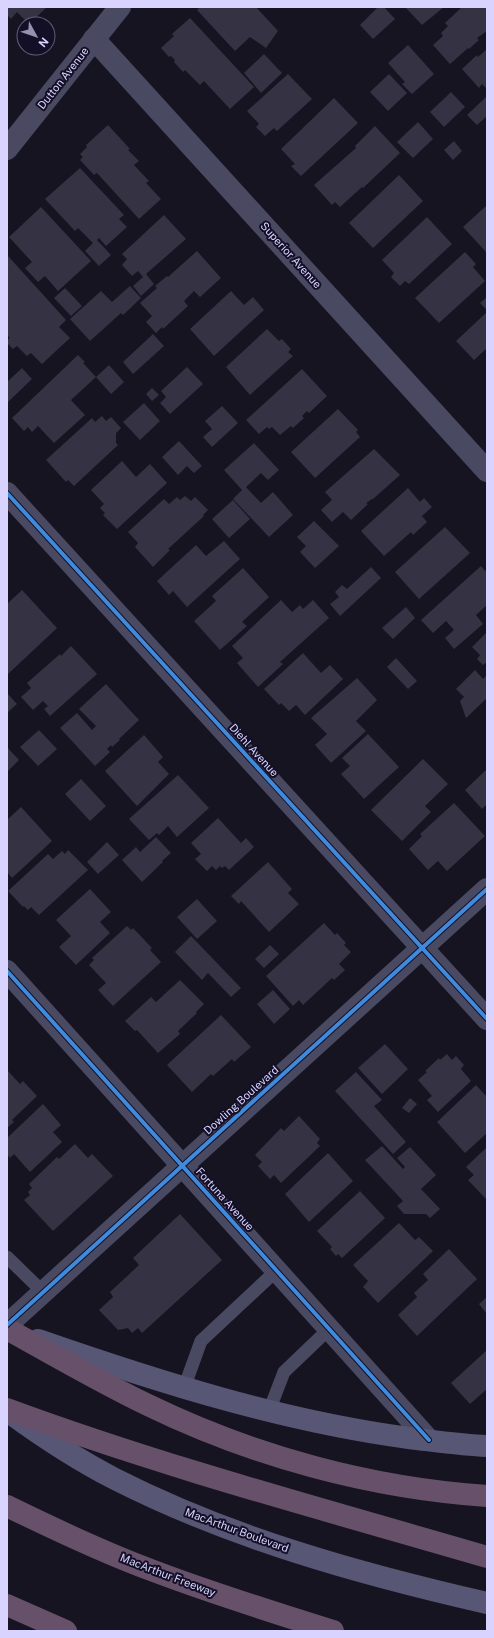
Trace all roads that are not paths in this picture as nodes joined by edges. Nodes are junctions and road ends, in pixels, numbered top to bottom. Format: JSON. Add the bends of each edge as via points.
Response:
{"nodes":[{"id":1,"x":120,"y":7,"type":"edge"},
{"id":2,"x":94,"y":39,"type":"junction"},
{"id":3,"x":7,"y":149,"type":"edge"},
{"id":4,"x":487,"y":471,"type":"edge"},
{"id":5,"x":7,"y":493,"type":"edge"},
{"id":6,"x":487,"y":889,"type":"edge"},
{"id":7,"x":422,"y":948,"type":"junction"},
{"id":8,"x":7,"y":971,"type":"edge"},
{"id":9,"x":487,"y":1019,"type":"edge"},
{"id":10,"x":183,"y":1165,"type":"junction"},
{"id":11,"x":7,"y":1257,"type":"edge"},
{"id":12,"x":277,"y":1270,"type":"junction"},
{"id":13,"x":43,"y":1292,"type":"junction"},
{"id":14,"x":7,"y":1325,"type":"edge"},
{"id":15,"x":7,"y":1329,"type":"edge"},
{"id":16,"x":329,"y":1329,"type":"junction"},
{"id":17,"x":184,"y":1388,"type":"junction"},
{"id":18,"x":7,"y":1410,"type":"edge"},
{"id":19,"x":269,"y":1411,"type":"junction"},
{"id":20,"x":429,"y":1440,"type":"junction"},
{"id":21,"x":487,"y":1446,"type":"edge"},
{"id":22,"x":487,"y":1496,"type":"edge"},
{"id":23,"x":7,"y":1506,"type":"edge"},
{"id":24,"x":487,"y":1558,"type":"edge"},
{"id":25,"x":487,"y":1603,"type":"edge"},
{"id":26,"x":7,"y":1605,"type":"edge"},
{"id":27,"x":66,"y":1631,"type":"edge"},
{"id":28,"x":333,"y":1631,"type":"edge"}],
"edges":[{"from":1,"to":2,"type":"street","name":"Dutton Avenue"},
{"from":2,"to":3,"type":"street","name":"Dutton Avenue"},
{"from":2,"to":4,"type":"street","name":"Superior Avenue"},
{"from":5,"to":7,"type":"street","name":"Diehl Avenue"},
{"from":6,"to":7,"type":"street","name":"Dowling Boulevard"},
{"from":7,"to":9,"type":"street","name":"Diehl Avenue"},
{"from":7,"to":10,"type":"street","name":"Dowling Boulevard"},
{"from":8,"to":10,"type":"street","name":"Fortuna Avenue"},
{"from":10,"to":12,"type":"street","name":"Fortuna Avenue"},
{"from":10,"to":13,"type":"street","name":"Dowling Boulevard"},
{"from":11,"to":13,"type":"lane"},
{"from":12,"to":16,"type":"street","name":"Fortuna Avenue"},
{"from":12,"to":17,"type":"lane","via":[[201,1341]]},
{"from":13,"to":14,"type":"street","name":"Dowling Boulevard"},
{"from":15,"to":17,"type":"main road"},
{"from":15,"to":22,"type":"highway","via":[[148,1405],[263,1452],[368,1479],[416,1488]]},
{"from":16,"to":19,"type":"lane","via":[[284,1372]]},
{"from":16,"to":20,"type":"street","name":"Fortuna Avenue"},
{"from":17,"to":19,"type":"main road"},
{"from":18,"to":24,"type":"highway","via":[[126,1451]]},
{"from":18,"to":25,"type":"main road","name":"MacArthur Boulevard","via":[[43,1436],[114,1478],[217,1524],[330,1562]]},
{"from":19,"to":20,"type":"main road","via":[[376,1434]]},
{"from":20,"to":21,"type":"main road"},
{"from":23,"to":28,"type":"highway","name":"MacArthur Freeway","via":[[150,1570]]},
{"from":26,"to":27,"type":"highway"}]}
